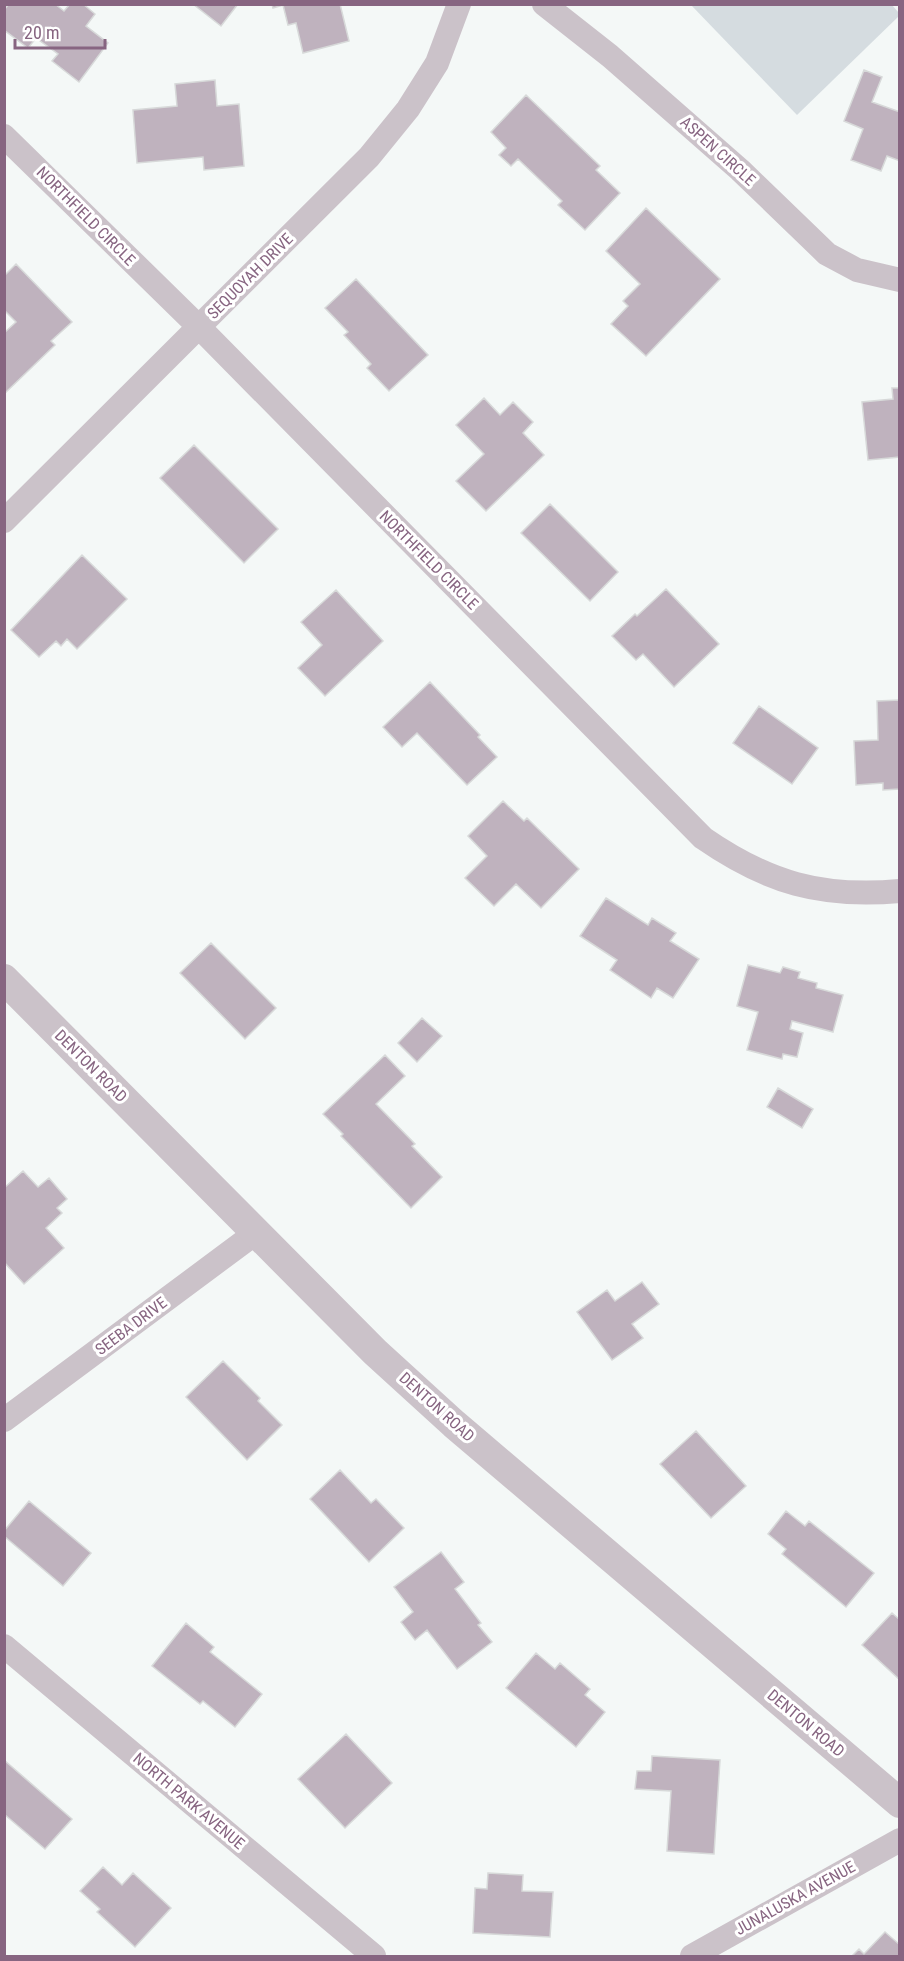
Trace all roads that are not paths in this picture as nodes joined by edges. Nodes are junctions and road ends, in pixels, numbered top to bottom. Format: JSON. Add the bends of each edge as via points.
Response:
{"nodes":[{"id":1,"x":459,"y":4,"type":"edge"},
{"id":2,"x":544,"y":4,"type":"edge"},
{"id":3,"x":4,"y":136,"type":"edge"},
{"id":4,"x":900,"y":280,"type":"edge"},
{"id":5,"x":199,"y":327,"type":"junction"},
{"id":6,"x":4,"y":521,"type":"edge"},
{"id":7,"x":900,"y":891,"type":"edge"},
{"id":8,"x":4,"y":979,"type":"edge"},
{"id":9,"x":257,"y":1232,"type":"junction"},
{"id":10,"x":4,"y":1420,"type":"edge"},
{"id":11,"x":4,"y":1646,"type":"edge"},
{"id":12,"x":900,"y":1803,"type":"edge"},
{"id":13,"x":900,"y":1840,"type":"edge"},
{"id":14,"x":374,"y":1956,"type":"edge"},
{"id":15,"x":692,"y":1956,"type":"edge"}],
"edges":[{"from":1,"to":5,"type":"street","name":"SEQUOYAH DRIVE","via":[[437,63],[408,110],[369,157]]},
{"from":2,"to":4,"type":"street","name":"ASPEN CIRCLE","via":[[740,170],[827,254],[857,270]]},
{"from":3,"to":5,"type":"street","name":"NORTHFIELD CIRCLE"},
{"from":5,"to":6,"type":"street","name":"SEQUOYAH DRIVE"},
{"from":5,"to":7,"type":"street","name":"NORTHFIELD CIRCLE","via":[[703,838],[753,869],[799,886],[838,893]]},
{"from":8,"to":9,"type":"street","name":"DENTON ROAD"},
{"from":9,"to":10,"type":"street","name":"SEEBA DRIVE"},
{"from":9,"to":12,"type":"street","name":"DENTON ROAD","via":[[375,1352],[454,1424]]},
{"from":11,"to":14,"type":"street","name":"NORTH PARK AVENUE"},
{"from":13,"to":15,"type":"street","name":"JUNALUSKA AVENUE"}]}
